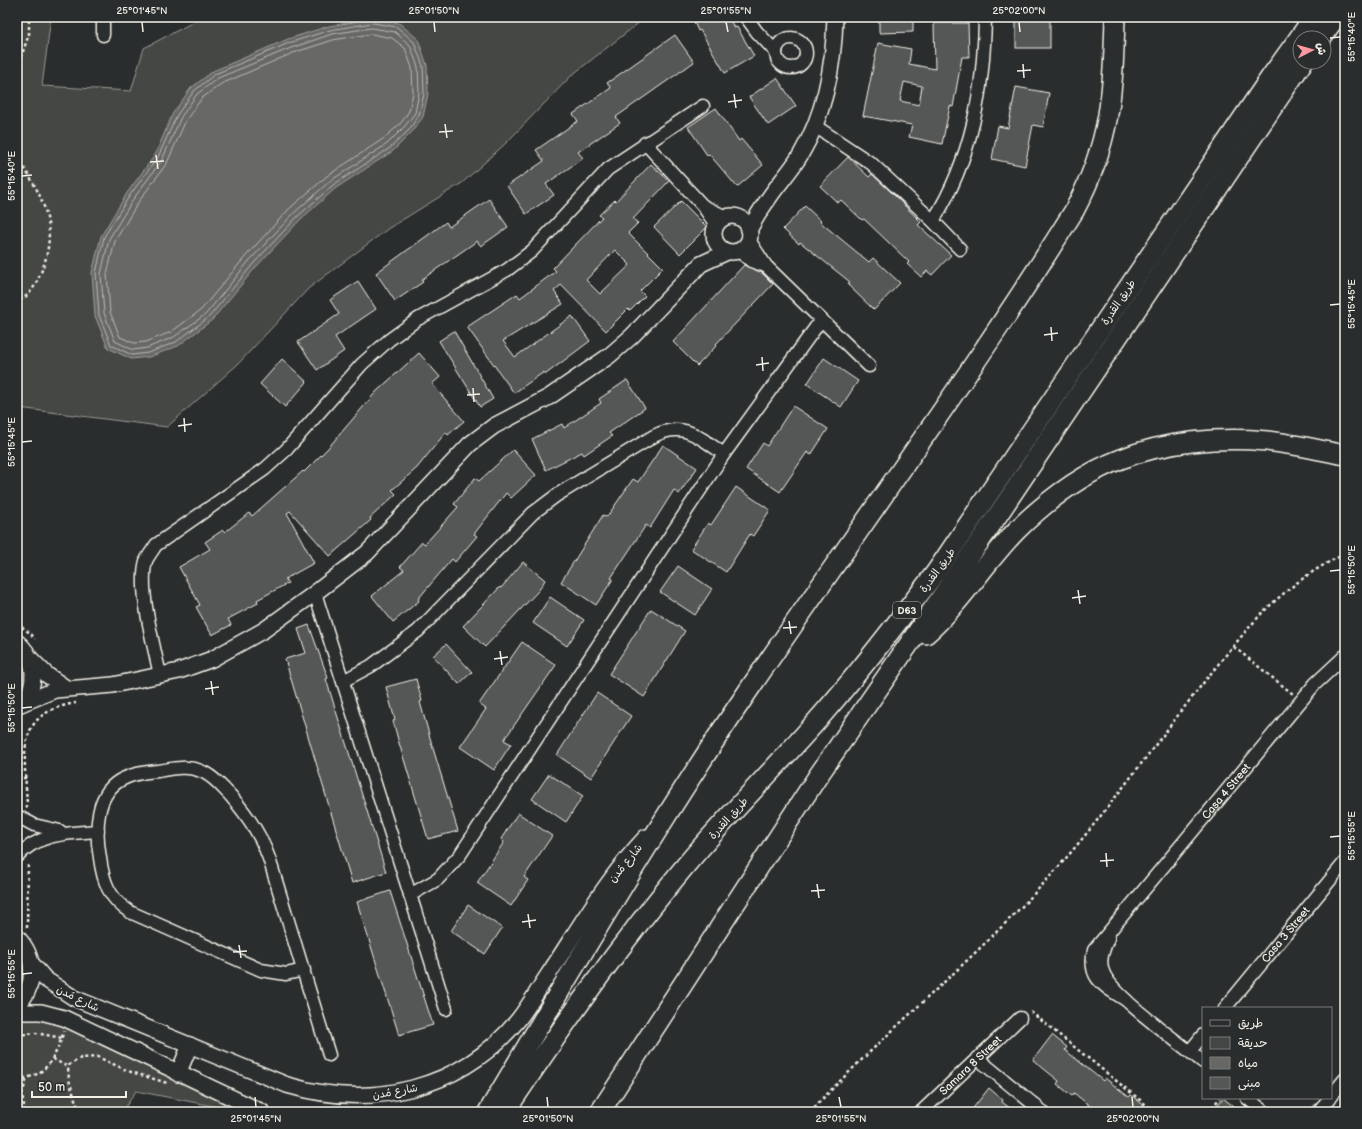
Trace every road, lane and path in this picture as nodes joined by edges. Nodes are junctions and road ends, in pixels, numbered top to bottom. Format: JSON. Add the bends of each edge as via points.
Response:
{"nodes":[{"id":1,"x":29,"y":17,"type":"edge"},
{"id":2,"x":103,"y":17,"type":"edge"},
{"id":3,"x":746,"y":17,"type":"edge"},
{"id":4,"x":835,"y":17,"type":"edge"},
{"id":5,"x":985,"y":17,"type":"edge"},
{"id":6,"x":1114,"y":17,"type":"edge"},
{"id":7,"x":1314,"y":17,"type":"edge"},
{"id":8,"x":1336,"y":17,"type":"edge"},
{"id":9,"x":1327,"y":30,"type":"edge"},
{"id":10,"x":103,"y":36,"type":"dead end"},
{"id":11,"x":776,"y":52,"type":"dead end"},
{"id":12,"x":17,"y":69,"type":"edge"},
{"id":13,"x":1294,"y":70,"type":"edge"},
{"id":14,"x":1277,"y":84,"type":"junction"},
{"id":15,"x":703,"y":106,"type":"dead end"},
{"id":16,"x":815,"y":126,"type":"junction"},
{"id":17,"x":645,"y":143,"type":"junction"},
{"id":18,"x":17,"y":158,"type":"edge"},
{"id":19,"x":934,"y":221,"type":"junction"},
{"id":20,"x":733,"y":233,"type":"junction"},
{"id":21,"x":960,"y":249,"type":"dead end"},
{"id":22,"x":701,"y":264,"type":"junction"},
{"id":23,"x":17,"y":301,"type":"edge"},
{"id":24,"x":821,"y":320,"type":"junction"},
{"id":25,"x":869,"y":366,"type":"dead end"},
{"id":26,"x":724,"y":454,"type":"junction"},
{"id":27,"x":1345,"y":455,"type":"edge"},
{"id":28,"x":1345,"y":554,"type":"edge"},
{"id":29,"x":315,"y":594,"type":"junction"},
{"id":30,"x":17,"y":623,"type":"edge"},
{"id":31,"x":36,"y":640,"type":"dead end"},
{"id":32,"x":17,"y":642,"type":"edge"},
{"id":33,"x":1234,"y":647,"type":"junction"},
{"id":34,"x":905,"y":651,"type":"junction"},
{"id":35,"x":1345,"y":656,"type":"edge"},
{"id":36,"x":30,"y":658,"type":"junction"},
{"id":37,"x":160,"y":675,"type":"junction"},
{"id":38,"x":343,"y":681,"type":"junction"},
{"id":39,"x":90,"y":686,"type":"junction"},
{"id":40,"x":66,"y":688,"type":"junction"},
{"id":41,"x":1302,"y":700,"type":"junction"},
{"id":42,"x":20,"y":705,"type":"edge"},
{"id":43,"x":17,"y":778,"type":"edge"},
{"id":44,"x":26,"y":778,"type":"junction"},
{"id":45,"x":22,"y":819,"type":"edge"},
{"id":46,"x":664,"y":820,"type":"junction"},
{"id":47,"x":98,"y":831,"type":"junction"},
{"id":48,"x":69,"y":833,"type":"junction"},
{"id":49,"x":28,"y":846,"type":"junction"},
{"id":50,"x":17,"y":857,"type":"edge"},
{"id":51,"x":1345,"y":862,"type":"edge"},
{"id":52,"x":410,"y":894,"type":"junction"},
{"id":53,"x":21,"y":935,"type":"edge"},
{"id":54,"x":32,"y":964,"type":"junction"},
{"id":55,"x":304,"y":970,"type":"junction"},
{"id":56,"x":17,"y":1006,"type":"edge"},
{"id":57,"x":1226,"y":1007,"type":"edge"},
{"id":58,"x":446,"y":1009,"type":"dead end"},
{"id":59,"x":17,"y":1012,"type":"edge"},
{"id":60,"x":1020,"y":1018,"type":"joint"},
{"id":61,"x":75,"y":1024,"type":"junction"},
{"id":62,"x":17,"y":1035,"type":"edge"},
{"id":63,"x":1202,"y":1036,"type":"edge"},
{"id":64,"x":62,"y":1038,"type":"junction"},
{"id":65,"x":190,"y":1046,"type":"junction"},
{"id":66,"x":1190,"y":1051,"type":"junction"},
{"id":67,"x":329,"y":1055,"type":"dead end"},
{"id":68,"x":977,"y":1058,"type":"junction"},
{"id":69,"x":53,"y":1059,"type":"junction"},
{"id":70,"x":1202,"y":1061,"type":"edge"},
{"id":71,"x":68,"y":1067,"type":"junction"},
{"id":72,"x":27,"y":1078,"type":"junction"},
{"id":73,"x":17,"y":1079,"type":"edge"},
{"id":74,"x":174,"y":1079,"type":"junction"},
{"id":75,"x":1345,"y":1079,"type":"edge"},
{"id":76,"x":1332,"y":1095,"type":"edge"},
{"id":77,"x":1219,"y":1099,"type":"edge"},
{"id":78,"x":1248,"y":1099,"type":"edge"},
{"id":79,"x":1328,"y":1099,"type":"edge"},
{"id":80,"x":25,"y":1112,"type":"edge"},
{"id":81,"x":79,"y":1112,"type":"edge"},
{"id":82,"x":262,"y":1112,"type":"edge"},
{"id":83,"x":488,"y":1112,"type":"edge"},
{"id":84,"x":505,"y":1112,"type":"edge"},
{"id":85,"x":600,"y":1112,"type":"edge"},
{"id":86,"x":810,"y":1112,"type":"edge"},
{"id":87,"x":921,"y":1112,"type":"edge"},
{"id":88,"x":1043,"y":1112,"type":"edge"},
{"id":89,"x":1155,"y":1112,"type":"edge"},
{"id":90,"x":1208,"y":1112,"type":"edge"},
{"id":91,"x":1265,"y":1112,"type":"edge"},
{"id":92,"x":1318,"y":1112,"type":"edge"}],
"edges":[{"from":1,"to":12,"type":"path","via":[[29,34]]},
{"from":2,"to":10,"type":"street"},
{"from":3,"to":11,"type":"street"},
{"from":4,"to":16,"type":"street","via":[[826,95]]},
{"from":5,"to":19,"type":"street","via":[[981,81],[975,120],[962,165]]},
{"from":6,"to":46,"type":"main road","via":[[1113,80],[1108,120],[1096,165],[1074,210],[948,402],[750,689]]},
{"from":7,"to":14,"type":"main road","name":"طريق القدرة","number":"D63"},
{"from":8,"to":9,"type":"main road"},
{"from":13,"to":14,"type":"main road","name":"طريق القدرة","number":"D63"},
{"from":14,"to":34,"type":"main road","name":"طريق القدرة","number":"D63"},
{"from":14,"to":84,"type":"main road","name":"طريق القدرة","number":"D63","via":[[900,620],[833,702],[719,827],[655,904],[600,976]]},
{"from":15,"to":17,"type":"street"},
{"from":16,"to":19,"type":"street","via":[[872,164]]},
{"from":16,"to":20,"type":"street","via":[[789,172],[767,200]]},
{"from":17,"to":20,"type":"street","via":[[703,206]]},
{"from":17,"to":37,"type":"street","via":[[608,169],[532,251],[507,270],[418,319],[389,340],[362,364],[286,450],[265,469],[156,545],[146,560],[144,576]]},
{"from":18,"to":23,"type":"path","via":[[41,197],[50,233],[49,251],[36,285],[30,295]]},
{"from":19,"to":21,"type":"street"},
{"from":20,"to":22,"type":"street"},
{"from":20,"to":22,"type":"street","via":[[714,257]]},
{"from":20,"to":24,"type":"street","via":[[752,261],[766,266]]},
{"from":22,"to":29,"type":"street","via":[[632,336],[609,356],[549,397],[494,426],[470,444],[383,538]]},
{"from":24,"to":25,"type":"street"},
{"from":24,"to":26,"type":"street"},
{"from":26,"to":38,"type":"street","via":[[690,431],[677,429],[654,436],[557,495],[533,513],[418,631],[371,666]]},
{"from":26,"to":52,"type":"street","via":[[460,855],[438,879]]},
{"from":27,"to":34,"type":"main road","via":[[1289,444],[1220,440],[1169,446],[1120,459],[1076,483],[1035,514],[1000,548],[952,608]]},
{"from":28,"to":33,"type":"path","via":[[1313,571],[1278,598]]},
{"from":29,"to":37,"type":"street","via":[[240,644],[212,659]]},
{"from":29,"to":38,"type":"street"},
{"from":30,"to":31,"type":"path"},
{"from":32,"to":36,"type":"street","via":[[23,646]]},
{"from":33,"to":41,"type":"path"},
{"from":33,"to":86,"type":"path","via":[[1083,837],[1026,902]]},
{"from":34,"to":85,"type":"main road","name":"طريق القدرة","number":"D63","via":[[818,776]]},
{"from":35,"to":41,"type":"street","name":"Casa 4 Street"},
{"from":36,"to":40,"type":"street","via":[[47,675]]},
{"from":36,"to":42,"type":"street","via":[[33,681],[28,695]]},
{"from":37,"to":39,"type":"street","via":[[113,685]]},
{"from":38,"to":52,"type":"street"},
{"from":39,"to":40,"type":"street"},
{"from":39,"to":44,"type":"path","via":[[90,701],[51,709],[32,726],[25,741]]},
{"from":40,"to":42,"type":"street"},
{"from":41,"to":66,"type":"street","name":"Casa 4 Street","via":[[1094,950],[1091,960],[1098,980]]},
{"from":43,"to":44,"type":"path"},
{"from":44,"to":45,"type":"path"},
{"from":45,"to":48,"type":"street","via":[[46,829]]},
{"from":46,"to":65,"type":"street","name":"شارع مُدن","via":[[637,847],[613,877],[518,1020],[494,1045],[452,1073],[421,1086],[388,1094],[337,1095],[287,1084]]},
{"from":46,"to":83,"type":"main road","via":[[606,912]]},
{"from":47,"to":48,"type":"street"},
{"from":47,"to":55,"type":"street","via":[[99,855],[106,886],[113,898],[124,908],[261,970],[286,974]]},
{"from":47,"to":55,"type":"street","via":[[100,807],[105,795],[113,785],[124,778],[179,767],[192,768],[211,776],[248,816],[263,841]]},
{"from":48,"to":49,"type":"street","via":[[47,837]]},
{"from":49,"to":50,"type":"street"},
{"from":49,"to":53,"type":"path"},
{"from":51,"to":57,"type":"street","name":"Casa 3 Street"},
{"from":52,"to":58,"type":"street"},
{"from":53,"to":54,"type":"street"},
{"from":54,"to":56,"type":"street","via":[[30,987]]},
{"from":54,"to":65,"type":"street","name":"شارع مُدن","via":[[44,979],[74,998]]},
{"from":55,"to":67,"type":"street"},
{"from":59,"to":61,"type":"street","via":[[53,1014]]},
{"from":60,"to":68,"type":"street","name":"Samara 8 Street"},
{"from":60,"to":89,"type":"path","via":[[1029,1010]]},
{"from":61,"to":64,"type":"path","via":[[71,1033],[65,1030]]},
{"from":61,"to":74,"type":"street"},
{"from":62,"to":64,"type":"path","via":[[36,1033]]},
{"from":63,"to":66,"type":"street"},
{"from":64,"to":69,"type":"path"},
{"from":65,"to":74,"type":"street"},
{"from":66,"to":70,"type":"street","name":"Casa 4 Street"},
{"from":68,"to":87,"type":"street","name":"Samara 8 Street"},
{"from":68,"to":88,"type":"street"},
{"from":69,"to":71,"type":"path"},
{"from":69,"to":72,"type":"path","via":[[43,1070]]},
{"from":71,"to":74,"type":"path","via":[[81,1058],[98,1057],[128,1071]]},
{"from":71,"to":81,"type":"path","via":[[69,1080]]},
{"from":72,"to":73,"type":"path"},
{"from":72,"to":80,"type":"path","via":[[22,1094]]},
{"from":74,"to":82,"type":"street"},
{"from":75,"to":76,"type":"street"},
{"from":77,"to":90,"type":"path"},
{"from":78,"to":91,"type":"street"},
{"from":79,"to":92,"type":"street"}]}
